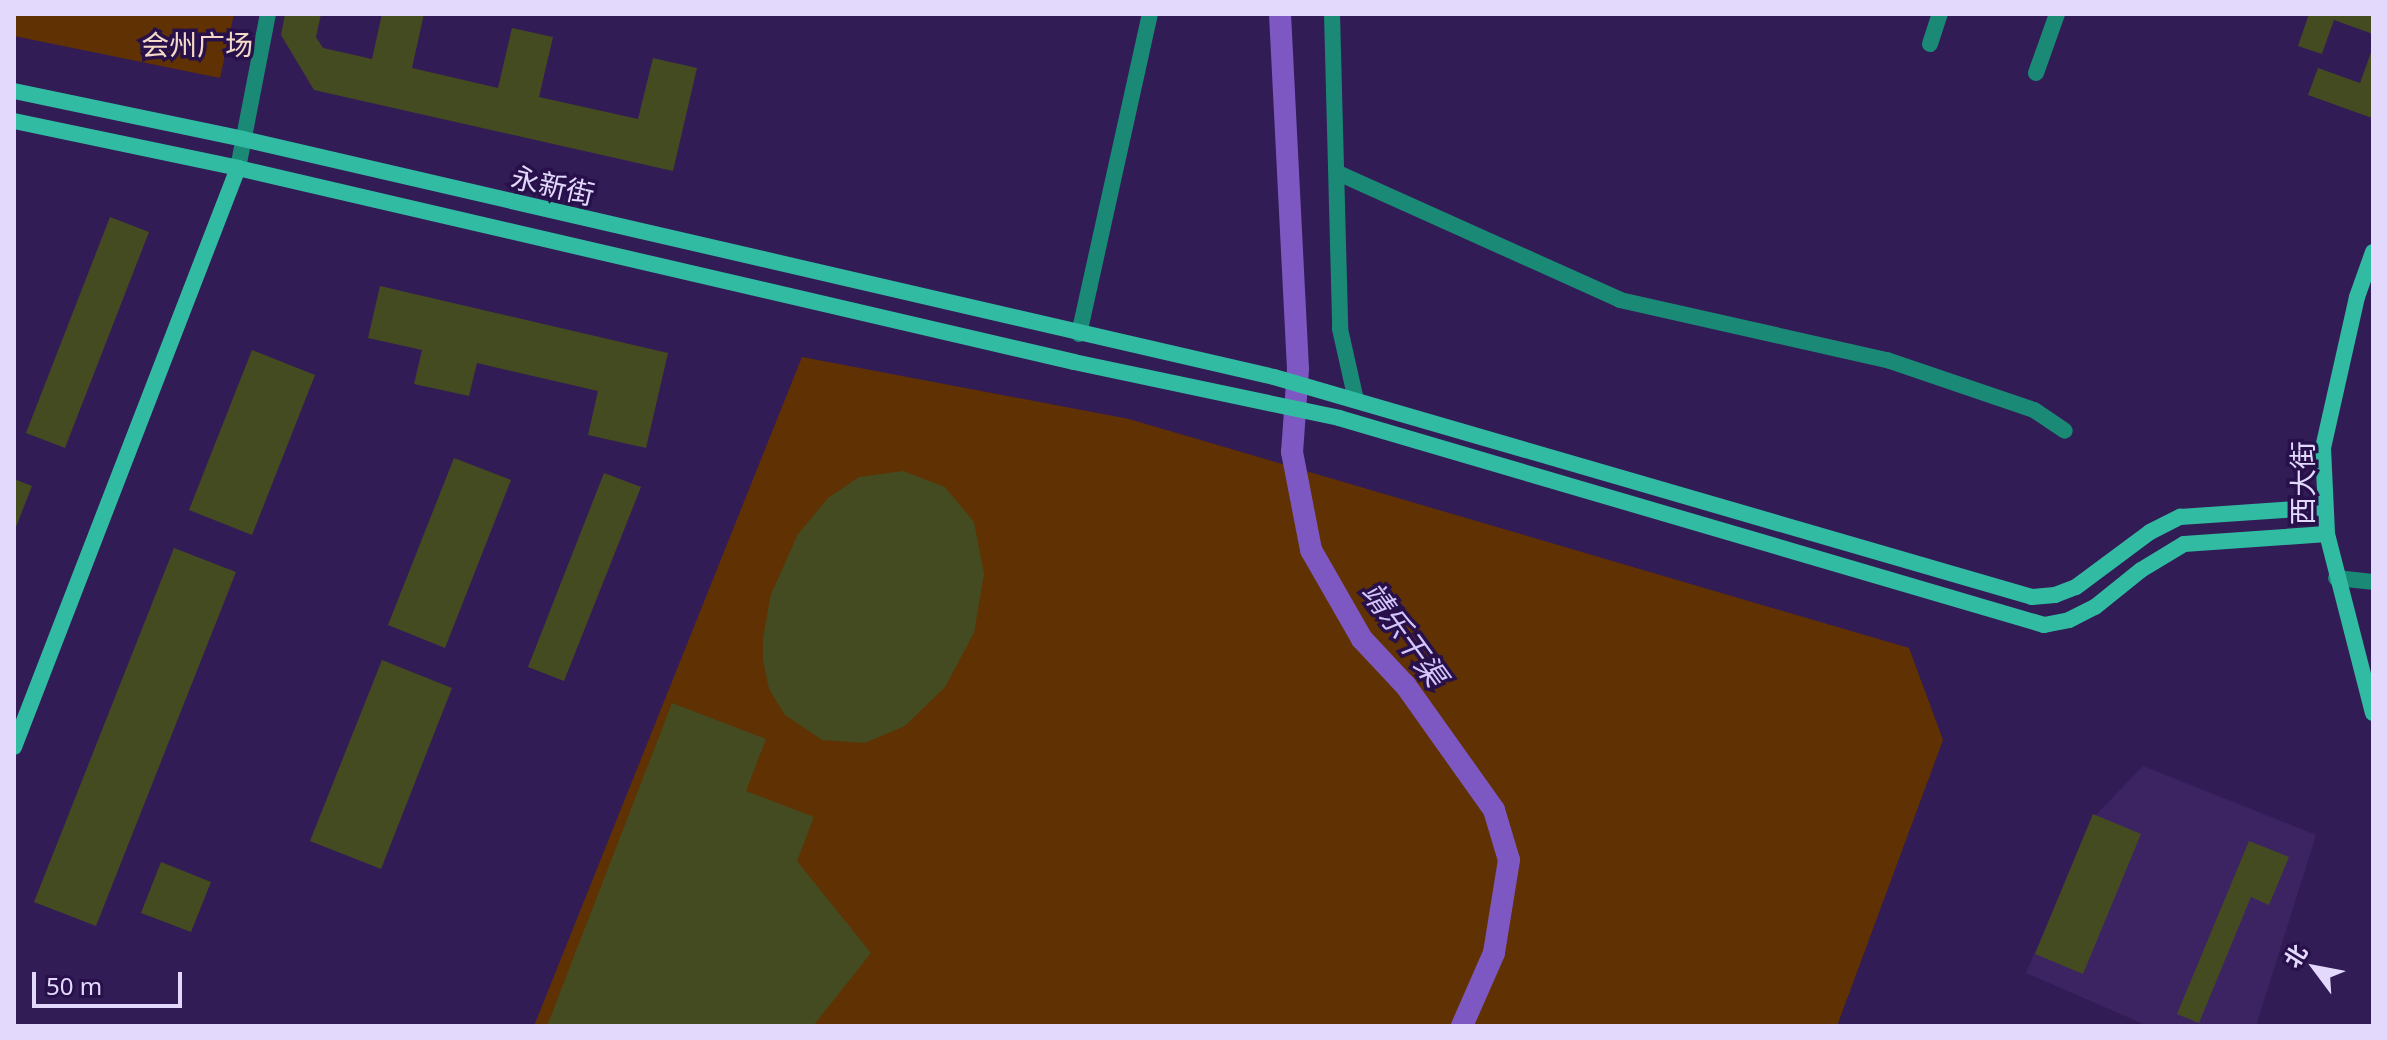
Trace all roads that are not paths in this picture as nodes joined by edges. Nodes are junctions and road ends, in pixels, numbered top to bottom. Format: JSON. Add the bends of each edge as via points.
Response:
{"nodes":[{"id":1,"x":268,"y":14,"type":"edge"},
{"id":2,"x":1150,"y":14,"type":"edge"},
{"id":3,"x":1332,"y":14,"type":"edge"},
{"id":4,"x":1940,"y":14,"type":"edge"},
{"id":5,"x":2057,"y":14,"type":"edge"},
{"id":6,"x":1930,"y":44,"type":"dead end"},
{"id":7,"x":2036,"y":73,"type":"dead end"},
{"id":8,"x":14,"y":91,"type":"edge"},
{"id":9,"x":14,"y":121,"type":"edge"},
{"id":10,"x":243,"y":139,"type":"junction"},
{"id":11,"x":238,"y":168,"type":"junction"},
{"id":12,"x":1338,"y":173,"type":"junction"},
{"id":13,"x":2373,"y":252,"type":"edge"},
{"id":14,"x":1079,"y":334,"type":"junction"},
{"id":15,"x":1074,"y":362,"type":"junction"},
{"id":16,"x":1348,"y":398,"type":"junction"},
{"id":17,"x":2065,"y":431,"type":"dead end"},
{"id":18,"x":2325,"y":507,"type":"junction"},
{"id":19,"x":2327,"y":534,"type":"junction"},
{"id":20,"x":2336,"y":578,"type":"junction"},
{"id":21,"x":2373,"y":582,"type":"edge"},
{"id":22,"x":2373,"y":713,"type":"edge"},
{"id":23,"x":14,"y":747,"type":"edge"}],
"edges":[{"from":1,"to":10,"type":"street"},
{"from":2,"to":14,"type":"street"},
{"from":3,"to":12,"type":"street"},
{"from":4,"to":6,"type":"street"},
{"from":5,"to":7,"type":"street"},
{"from":8,"to":10,"type":"street","name":"永新街"},
{"from":9,"to":11,"type":"street","name":"永新街"},
{"from":10,"to":11,"type":"street"},
{"from":10,"to":14,"type":"street","name":"永新街"},
{"from":11,"to":15,"type":"street","name":"永新街"},
{"from":11,"to":23,"type":"street"},
{"from":12,"to":16,"type":"street","via":[[1340,329]]},
{"from":12,"to":17,"type":"street","via":[[1620,300],[1887,360],[2034,410]]},
{"from":13,"to":18,"type":"street","name":"西大街","via":[[2357,297],[2323,448]]},
{"from":14,"to":15,"type":"street"},
{"from":14,"to":16,"type":"street","name":"永新街"},
{"from":15,"to":19,"type":"street","name":"永新街","via":[[1339,418],[2044,625],[2095,607],[2184,544]]},
{"from":16,"to":18,"type":"street","name":"永新街","via":[[2032,597],[2076,587],[2150,532],[2180,517]]},
{"from":18,"to":19,"type":"street","name":"西大街"},
{"from":19,"to":20,"type":"street","name":"西大街"},
{"from":20,"to":21,"type":"street"},
{"from":20,"to":22,"type":"street","name":"西大街"}]}
